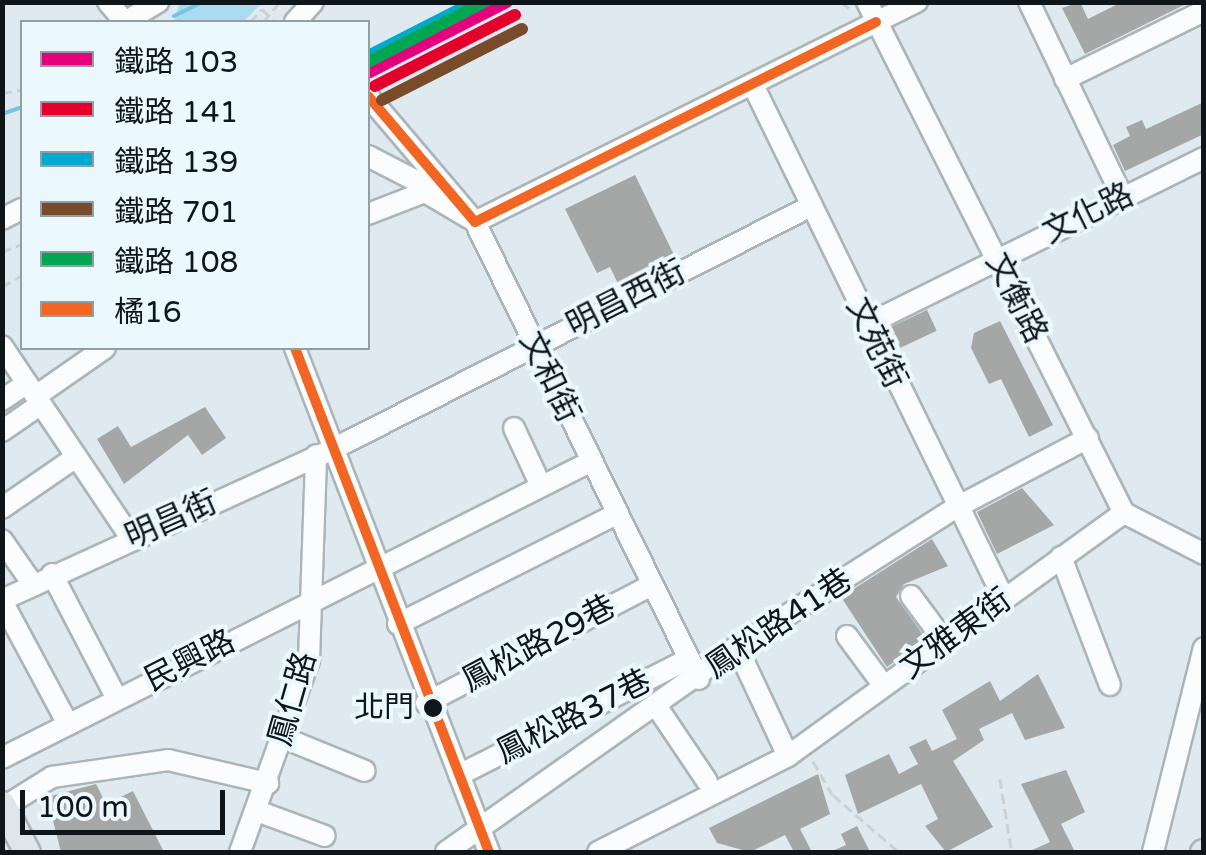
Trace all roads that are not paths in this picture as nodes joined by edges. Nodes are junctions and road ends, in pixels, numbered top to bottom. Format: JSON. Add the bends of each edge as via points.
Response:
{"nodes":[{"id":1,"x":158,"y":2,"type":"edge"},
{"id":2,"x":917,"y":2,"type":"edge"},
{"id":3,"x":1029,"y":2,"type":"edge"},
{"id":4,"x":1204,"y":11,"type":"edge"},
{"id":5,"x":872,"y":12,"type":"edge"},
{"id":6,"x":128,"y":20,"type":"edge"},
{"id":7,"x":1066,"y":78,"type":"junction"},
{"id":8,"x":752,"y":85,"type":"junction"},
{"id":9,"x":370,"y":98,"type":"edge"},
{"id":10,"x":370,"y":157,"type":"edge"},
{"id":11,"x":1204,"y":158,"type":"edge"},
{"id":12,"x":444,"y":178,"type":"junction"},
{"id":13,"x":425,"y":192,"type":"junction"},
{"id":14,"x":1123,"y":198,"type":"junction"},
{"id":15,"x":811,"y":206,"type":"junction"},
{"id":16,"x":370,"y":213,"type":"edge"},
{"id":17,"x":475,"y":222,"type":"junction"},
{"id":18,"x":995,"y":258,"type":"junction"},
{"id":19,"x":866,"y":325,"type":"junction"},
{"id":20,"x":2,"y":346,"type":"edge"},
{"id":21,"x":532,"y":346,"type":"junction"},
{"id":22,"x":101,"y":350,"type":"edge"},
{"id":23,"x":297,"y":350,"type":"edge"},
{"id":24,"x":34,"y":395,"type":"junction"},
{"id":25,"x":2,"y":400,"type":"edge"},
{"id":26,"x":514,"y":428,"type":"dead end"},
{"id":27,"x":2,"y":431,"type":"edge"},
{"id":28,"x":1088,"y":438,"type":"junction"},
{"id":29,"x":326,"y":451,"type":"junction"},
{"id":30,"x":76,"y":457,"type":"junction"},
{"id":31,"x":590,"y":462,"type":"junction"},
{"id":32,"x":541,"y":486,"type":"junction"},
{"id":33,"x":957,"y":507,"type":"junction"},
{"id":34,"x":2,"y":508,"type":"edge"},
{"id":35,"x":1124,"y":512,"type":"junction"},
{"id":36,"x":616,"y":514,"type":"junction"},
{"id":37,"x":131,"y":538,"type":"junction"},
{"id":38,"x":2,"y":540,"type":"edge"},
{"id":39,"x":1204,"y":554,"type":"edge"},
{"id":40,"x":1061,"y":558,"type":"junction"},
{"id":41,"x":378,"y":566,"type":"junction"},
{"id":42,"x":10,"y":567,"type":"edge"},
{"id":43,"x":52,"y":574,"type":"junction"},
{"id":44,"x":32,"y":583,"type":"junction"},
{"id":45,"x":652,"y":585,"type":"junction"},
{"id":46,"x":911,"y":596,"type":"dead end"},
{"id":47,"x":4,"y":598,"type":"edge"},
{"id":48,"x":312,"y":598,"type":"junction"},
{"id":49,"x":1004,"y":599,"type":"junction"},
{"id":50,"x":398,"y":624,"type":"junction"},
{"id":51,"x":847,"y":636,"type":"dead end"},
{"id":52,"x":944,"y":642,"type":"junction"},
{"id":53,"x":737,"y":647,"type":"junction"},
{"id":54,"x":1204,"y":648,"type":"edge"},
{"id":55,"x":689,"y":659,"type":"junction"},
{"id":56,"x":699,"y":679,"type":"junction"},
{"id":57,"x":1110,"y":685,"type":"dead end"},
{"id":58,"x":884,"y":686,"type":"junction"},
{"id":59,"x":117,"y":699,"type":"junction"},
{"id":60,"x":426,"y":703,"type":"junction"},
{"id":61,"x":657,"y":707,"type":"junction"},
{"id":62,"x":68,"y":724,"type":"junction"},
{"id":63,"x":284,"y":738,"type":"junction"},
{"id":64,"x":796,"y":750,"type":"junction"},
{"id":65,"x":2,"y":758,"type":"edge"},
{"id":66,"x":364,"y":771,"type":"dead end"},
{"id":67,"x":458,"y":775,"type":"junction"},
{"id":68,"x":707,"y":782,"type":"dead end"},
{"id":69,"x":268,"y":784,"type":"junction"},
{"id":70,"x":3,"y":805,"type":"edge"},
{"id":71,"x":258,"y":812,"type":"junction"},
{"id":72,"x":480,"y":827,"type":"junction"},
{"id":73,"x":325,"y":836,"type":"dead end"},
{"id":74,"x":27,"y":852,"type":"edge"},
{"id":75,"x":240,"y":852,"type":"edge"},
{"id":76,"x":446,"y":852,"type":"edge"},
{"id":77,"x":489,"y":852,"type":"edge"},
{"id":78,"x":598,"y":852,"type":"edge"},
{"id":79,"x":1152,"y":852,"type":"edge"}],
"edges":[{"from":1,"to":6,"type":"street"},
{"from":2,"to":5,"type":"street"},
{"from":3,"to":7,"type":"street"},
{"from":4,"to":7,"type":"street"},
{"from":5,"to":8,"type":"street"},
{"from":5,"to":18,"type":"street","name":"文衡路"},
{"from":7,"to":14,"type":"street"},
{"from":8,"to":15,"type":"street","name":"文苑街"},
{"from":8,"to":17,"type":"street"},
{"from":9,"to":12,"type":"street","name":"文和街"},
{"from":10,"to":13,"type":"street"},
{"from":11,"to":14,"type":"street","name":"文化路"},
{"from":12,"to":13,"type":"street"},
{"from":12,"to":17,"type":"street","name":"文和街"},
{"from":13,"to":16,"type":"street"},
{"from":13,"to":17,"type":"street"},
{"from":14,"to":18,"type":"street","name":"文化路"},
{"from":15,"to":19,"type":"street","name":"文苑街"},
{"from":15,"to":21,"type":"street","name":"明昌西街"},
{"from":17,"to":21,"type":"street","name":"文和街"},
{"from":18,"to":19,"type":"street","name":"文化路"},
{"from":18,"to":28,"type":"street","name":"文衡路"},
{"from":19,"to":33,"type":"street","name":"文苑街"},
{"from":20,"to":24,"type":"street"},
{"from":21,"to":29,"type":"street","name":"明昌西街"},
{"from":21,"to":31,"type":"street","name":"文和街"},
{"from":22,"to":24,"type":"street"},
{"from":23,"to":29,"type":"street"},
{"from":24,"to":25,"type":"street"},
{"from":24,"to":27,"type":"street"},
{"from":24,"to":30,"type":"street"},
{"from":26,"to":32,"type":"street"},
{"from":28,"to":33,"type":"street","name":"鳳松路41巷"},
{"from":28,"to":35,"type":"street","name":"文衡路"},
{"from":29,"to":37,"type":"street","name":"明昌街"},
{"from":29,"to":41,"type":"street"},
{"from":29,"to":48,"type":"street","name":"鳳仁路"},
{"from":30,"to":34,"type":"street"},
{"from":30,"to":37,"type":"street"},
{"from":31,"to":32,"type":"street","name":"民興路"},
{"from":31,"to":36,"type":"street","name":"文和街"},
{"from":32,"to":41,"type":"street","name":"民興路"},
{"from":33,"to":49,"type":"street","name":"文苑街"},
{"from":33,"to":53,"type":"street","name":"鳳松路41巷"},
{"from":35,"to":39,"type":"street"},
{"from":35,"to":40,"type":"street","name":"文雅東街"},
{"from":36,"to":45,"type":"street","name":"文和街"},
{"from":36,"to":50,"type":"street"},
{"from":37,"to":43,"type":"street","name":"明昌街"},
{"from":38,"to":42,"type":"street"},
{"from":40,"to":49,"type":"street","name":"文雅東街"},
{"from":40,"to":57,"type":"street"},
{"from":41,"to":48,"type":"street","name":"民興路"},
{"from":41,"to":50,"type":"street"},
{"from":42,"to":44,"type":"street"},
{"from":43,"to":44,"type":"street","name":"明昌街"},
{"from":43,"to":59,"type":"street"},
{"from":44,"to":47,"type":"street","name":"明昌街"},
{"from":45,"to":55,"type":"street","name":"文和街"},
{"from":45,"to":60,"type":"street","name":"鳳松路29巷"},
{"from":46,"to":52,"type":"street"},
{"from":47,"to":62,"type":"street"},
{"from":48,"to":59,"type":"street","name":"民興路"},
{"from":48,"to":63,"type":"street","name":"鳳仁路","via":[[309,660]]},
{"from":49,"to":52,"type":"street","name":"文雅東街"},
{"from":50,"to":60,"type":"street"},
{"from":51,"to":58,"type":"street"},
{"from":52,"to":58,"type":"street","name":"文雅東街"},
{"from":53,"to":56,"type":"street","name":"鳳松路41巷"},
{"from":53,"to":64,"type":"street"},
{"from":54,"to":79,"type":"street"},
{"from":55,"to":56,"type":"street","name":"文和街"},
{"from":55,"to":67,"type":"street","name":"鳳松路37巷"},
{"from":56,"to":61,"type":"street","name":"鳳松路41巷"},
{"from":58,"to":64,"type":"street","name":"文雅東街"},
{"from":59,"to":62,"type":"street","name":"民興路"},
{"from":60,"to":67,"type":"street"},
{"from":61,"to":68,"type":"street"},
{"from":61,"to":72,"type":"street","name":"鳳松路41巷"},
{"from":62,"to":65,"type":"street","name":"民興路"},
{"from":63,"to":66,"type":"street"},
{"from":63,"to":69,"type":"street","name":"鳳仁路"},
{"from":64,"to":78,"type":"street","name":"文雅東街"},
{"from":67,"to":72,"type":"street"},
{"from":69,"to":70,"type":"street","via":[[168,760],[52,777]]},
{"from":69,"to":71,"type":"street","name":"鳳仁路"},
{"from":70,"to":74,"type":"main road"},
{"from":71,"to":73,"type":"street"},
{"from":71,"to":75,"type":"street","name":"鳳仁路"},
{"from":72,"to":76,"type":"street","name":"鳳松路41巷"},
{"from":72,"to":77,"type":"street"}]}
